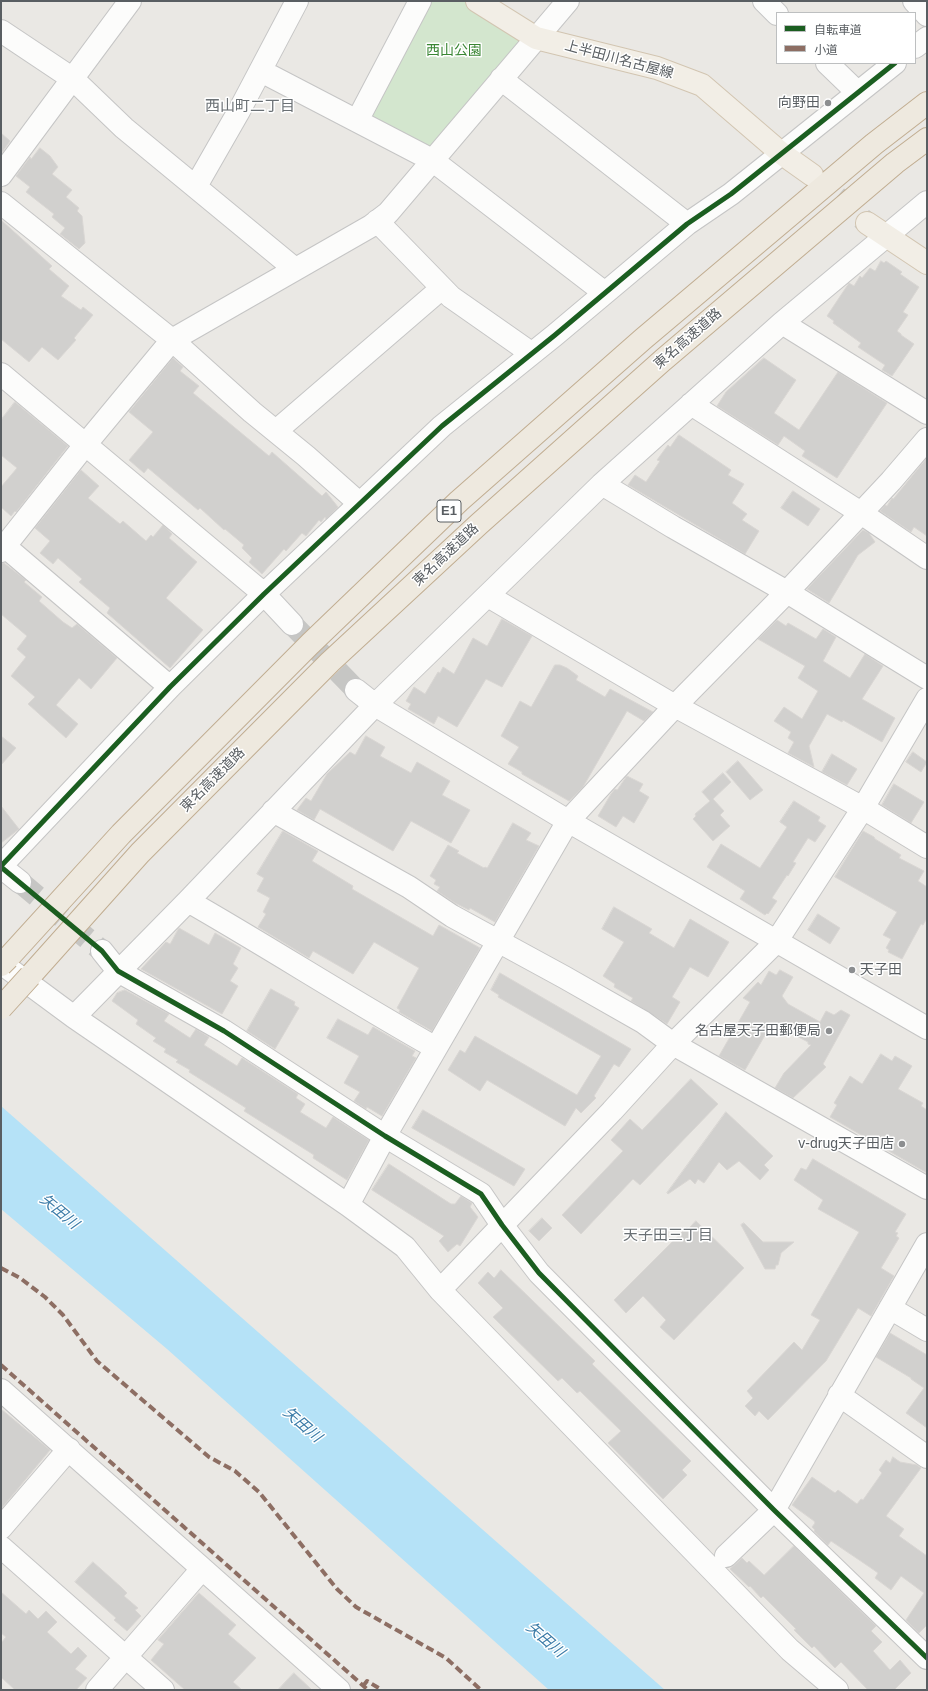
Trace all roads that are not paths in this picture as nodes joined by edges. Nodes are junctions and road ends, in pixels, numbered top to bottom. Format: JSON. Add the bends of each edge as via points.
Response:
{"nodes":[{"id":1,"x":130,"y":1,"type":"edge"},
{"id":2,"x":298,"y":1,"type":"edge"},
{"id":3,"x":420,"y":1,"type":"edge"},
{"id":4,"x":476,"y":1,"type":"edge"},
{"id":5,"x":568,"y":1,"type":"edge"},
{"id":6,"x":764,"y":1,"type":"edge"},
{"id":7,"x":914,"y":1,"type":"edge"},
{"id":8,"x":776,"y":13,"type":"edge"},
{"id":9,"x":927,"y":15,"type":"edge"},
{"id":10,"x":1,"y":31,"type":"edge"},
{"id":11,"x":536,"y":38,"type":"junction"},
{"id":12,"x":927,"y":38,"type":"edge"},
{"id":13,"x":916,"y":46,"type":"edge"},
{"id":14,"x":828,"y":64,"type":"edge"},
{"id":15,"x":894,"y":64,"type":"edge"},
{"id":16,"x":261,"y":71,"type":"junction"},
{"id":17,"x":73,"y":79,"type":"junction"},
{"id":18,"x":501,"y":79,"type":"junction"},
{"id":19,"x":857,"y":92,"type":"junction"},
{"id":20,"x":927,"y":103,"type":"edge"},
{"id":21,"x":357,"y":121,"type":"junction"},
{"id":22,"x":927,"y":139,"type":"edge"},
{"id":23,"x":781,"y":153,"type":"junction"},
{"id":24,"x":432,"y":160,"type":"junction"},
{"id":25,"x":1,"y":175,"type":"edge"},
{"id":26,"x":812,"y":175,"type":"tunnel mouth"},
{"id":27,"x":196,"y":186,"type":"junction"},
{"id":28,"x":927,"y":202,"type":"edge"},
{"id":29,"x":1,"y":203,"type":"edge"},
{"id":30,"x":377,"y":221,"type":"junction"},
{"id":31,"x":868,"y":223,"type":"tunnel mouth"},
{"id":32,"x":687,"y":224,"type":"junction"},
{"id":33,"x":885,"y":236,"type":"junction"},
{"id":34,"x":927,"y":264,"type":"edge"},
{"id":35,"x":295,"y":269,"type":"junction"},
{"id":36,"x":442,"y":288,"type":"junction"},
{"id":37,"x":605,"y":293,"type":"junction"},
{"id":38,"x":782,"y":323,"type":"junction"},
{"id":39,"x":172,"y":340,"type":"junction"},
{"id":40,"x":531,"y":353,"type":"junction"},
{"id":41,"x":1,"y":374,"type":"edge"},
{"id":42,"x":691,"y":404,"type":"junction"},
{"id":43,"x":927,"y":413,"type":"edge"},
{"id":44,"x":276,"y":431,"type":"junction"},
{"id":45,"x":927,"y":439,"type":"edge"},
{"id":46,"x":85,"y":445,"type":"junction"},
{"id":47,"x":602,"y":484,"type":"junction"},
{"id":48,"x":359,"y":503,"type":"junction"},
{"id":49,"x":861,"y":512,"type":"junction"},
{"id":50,"x":2,"y":547,"type":"edge"},
{"id":51,"x":927,"y":558,"type":"edge"},
{"id":52,"x":787,"y":592,"type":"junction"},
{"id":53,"x":264,"y":594,"type":"junction"},
{"id":54,"x":488,"y":596,"type":"junction"},
{"id":55,"x":292,"y":624,"type":"tunnel mouth"},
{"id":56,"x":927,"y":678,"type":"edge"},
{"id":57,"x":170,"y":686,"type":"junction"},
{"id":58,"x":356,"y":690,"type":"tunnel mouth"},
{"id":59,"x":927,"y":699,"type":"edge"},
{"id":60,"x":375,"y":705,"type":"junction"},
{"id":61,"x":675,"y":706,"type":"junction"},
{"id":62,"x":863,"y":808,"type":"junction"},
{"id":63,"x":274,"y":811,"type":"junction"},
{"id":64,"x":568,"y":821,"type":"junction"},
{"id":65,"x":927,"y":846,"type":"edge"},
{"id":66,"x":2,"y":861,"type":"edge"},
{"id":67,"x":20,"y":882,"type":"tunnel mouth"},
{"id":68,"x":188,"y":901,"type":"junction"},
{"id":69,"x":498,"y":942,"type":"junction"},
{"id":70,"x":776,"y":942,"type":"junction"},
{"id":71,"x":102,"y":951,"type":"tunnel mouth"},
{"id":72,"x":3,"y":962,"type":"edge"},
{"id":73,"x":118,"y":971,"type":"junction"},
{"id":74,"x":1,"y":1008,"type":"edge"},
{"id":75,"x":74,"y":1017,"type":"junction"},
{"id":76,"x":927,"y":1028,"type":"edge"},
{"id":77,"x":673,"y":1044,"type":"junction"},
{"id":78,"x":436,"y":1048,"type":"junction"},
{"id":79,"x":385,"y":1136,"type":"junction"},
{"id":80,"x":927,"y":1188,"type":"edge"},
{"id":81,"x":348,"y":1205,"type":"junction"},
{"id":82,"x":502,"y":1225,"type":"junction"},
{"id":83,"x":927,"y":1244,"type":"edge"},
{"id":84,"x":440,"y":1290,"type":"junction"},
{"id":85,"x":890,"y":1308,"type":"junction"},
{"id":86,"x":927,"y":1330,"type":"edge"},
{"id":87,"x":1,"y":1390,"type":"edge"},
{"id":88,"x":839,"y":1395,"type":"junction"},
{"id":89,"x":69,"y":1449,"type":"junction"},
{"id":90,"x":927,"y":1457,"type":"edge"},
{"id":91,"x":774,"y":1510,"type":"junction"},
{"id":92,"x":1,"y":1528,"type":"edge"},
{"id":93,"x":1,"y":1547,"type":"edge"},
{"id":94,"x":726,"y":1556,"type":"dead end"},
{"id":95,"x":202,"y":1569,"type":"junction"},
{"id":96,"x":125,"y":1657,"type":"junction"},
{"id":97,"x":927,"y":1658,"type":"edge"},
{"id":98,"x":97,"y":1690,"type":"edge"},
{"id":99,"x":163,"y":1690,"type":"edge"},
{"id":100,"x":339,"y":1690,"type":"edge"},
{"id":101,"x":837,"y":1690,"type":"edge"}],
"edges":[{"from":1,"to":17,"type":"street"},
{"from":2,"to":16,"type":"street"},
{"from":3,"to":21,"type":"street"},
{"from":4,"to":11,"type":"main road","name":"上半田川名古屋線"},
{"from":5,"to":11,"type":"street"},
{"from":6,"to":8,"type":"street"},
{"from":7,"to":9,"type":"street"},
{"from":10,"to":17,"type":"street"},
{"from":11,"to":18,"type":"street"},
{"from":11,"to":23,"type":"main road","name":"上半田川名古屋線","via":[[657,68],[702,85]]},
{"from":12,"to":13,"type":"street"},
{"from":14,"to":19,"type":"street"},
{"from":15,"to":19,"type":"street"},
{"from":16,"to":21,"type":"street"},
{"from":16,"to":27,"type":"street"},
{"from":17,"to":25,"type":"street"},
{"from":17,"to":27,"type":"street","via":[[124,128]]},
{"from":18,"to":24,"type":"street"},
{"from":18,"to":32,"type":"street"},
{"from":19,"to":23,"type":"street"},
{"from":20,"to":72,"type":"highway","name":"東名高速道路","number":"E1","via":[[874,144],[655,329],[459,501],[310,644],[120,834]]},
{"from":21,"to":24,"type":"street"},
{"from":22,"to":74,"type":"highway","name":"東名高速道路","number":"E1","bridge":true,"via":[[889,168],[663,360],[479,524],[330,662],[140,853]]},
{"from":23,"to":26,"type":"main road","name":"上半田川名古屋線"},
{"from":23,"to":32,"type":"street","via":[[731,194]]},
{"from":24,"to":30,"type":"street","via":[[388,213]]},
{"from":24,"to":37,"type":"street"},
{"from":27,"to":35,"type":"street"},
{"from":28,"to":33,"type":"street"},
{"from":29,"to":39,"type":"street"},
{"from":30,"to":35,"type":"street"},
{"from":30,"to":36,"type":"street"},
{"from":31,"to":33,"type":"main road"},
{"from":32,"to":37,"type":"street"},
{"from":33,"to":34,"type":"main road"},
{"from":33,"to":38,"type":"street"},
{"from":35,"to":39,"type":"street"},
{"from":36,"to":40,"type":"street"},
{"from":36,"to":44,"type":"street"},
{"from":37,"to":40,"type":"street"},
{"from":38,"to":42,"type":"street"},
{"from":38,"to":43,"type":"street"},
{"from":39,"to":44,"type":"street"},
{"from":39,"to":46,"type":"street"},
{"from":40,"to":48,"type":"street","via":[[442,426]]},
{"from":41,"to":46,"type":"street"},
{"from":42,"to":47,"type":"street"},
{"from":42,"to":49,"type":"street"},
{"from":44,"to":48,"type":"street"},
{"from":45,"to":49,"type":"street"},
{"from":46,"to":50,"type":"street"},
{"from":46,"to":53,"type":"street"},
{"from":47,"to":52,"type":"street"},
{"from":47,"to":54,"type":"street"},
{"from":48,"to":53,"type":"street"},
{"from":49,"to":51,"type":"street"},
{"from":49,"to":52,"type":"street"},
{"from":50,"to":57,"type":"street"},
{"from":52,"to":56,"type":"street"},
{"from":52,"to":61,"type":"street"},
{"from":53,"to":55,"type":"street"},
{"from":53,"to":57,"type":"street"},
{"from":54,"to":60,"type":"street"},
{"from":54,"to":61,"type":"street"},
{"from":57,"to":66,"type":"street"},
{"from":58,"to":60,"type":"street"},
{"from":59,"to":62,"type":"street"},
{"from":60,"to":63,"type":"street"},
{"from":60,"to":64,"type":"street"},
{"from":61,"to":62,"type":"street"},
{"from":61,"to":64,"type":"street"},
{"from":62,"to":65,"type":"street"},
{"from":62,"to":70,"type":"street"},
{"from":63,"to":68,"type":"street"},
{"from":63,"to":69,"type":"street","via":[[409,887],[452,916]]},
{"from":64,"to":69,"type":"street"},
{"from":64,"to":70,"type":"street"},
{"from":66,"to":67,"type":"street"},
{"from":68,"to":73,"type":"street"},
{"from":68,"to":78,"type":"street"},
{"from":69,"to":77,"type":"street","via":[[636,1018]]},
{"from":69,"to":78,"type":"street"},
{"from":70,"to":76,"type":"street"},
{"from":70,"to":77,"type":"street"},
{"from":71,"to":73,"type":"street"},
{"from":72,"to":75,"type":"street"},
{"from":73,"to":75,"type":"street"},
{"from":73,"to":79,"type":"street","via":[[224,1031]]},
{"from":75,"to":81,"type":"street"},
{"from":77,"to":80,"type":"street"},
{"from":77,"to":82,"type":"street"},
{"from":78,"to":79,"type":"street"},
{"from":79,"to":81,"type":"street"},
{"from":79,"to":82,"type":"street","via":[[481,1194]]},
{"from":81,"to":84,"type":"street","via":[[405,1247]]},
{"from":82,"to":84,"type":"street"},
{"from":82,"to":91,"type":"street","via":[[539,1273]]},
{"from":83,"to":85,"type":"street"},
{"from":84,"to":101,"type":"street","via":[[790,1650]]},
{"from":85,"to":86,"type":"street"},
{"from":85,"to":88,"type":"street"},
{"from":87,"to":89,"type":"street"},
{"from":88,"to":90,"type":"street"},
{"from":88,"to":91,"type":"street"},
{"from":89,"to":92,"type":"street"},
{"from":89,"to":95,"type":"street"},
{"from":91,"to":94,"type":"street"},
{"from":91,"to":97,"type":"street"},
{"from":93,"to":96,"type":"street"},
{"from":95,"to":96,"type":"street"},
{"from":95,"to":100,"type":"street"},
{"from":96,"to":98,"type":"street"},
{"from":96,"to":99,"type":"street"}]}
